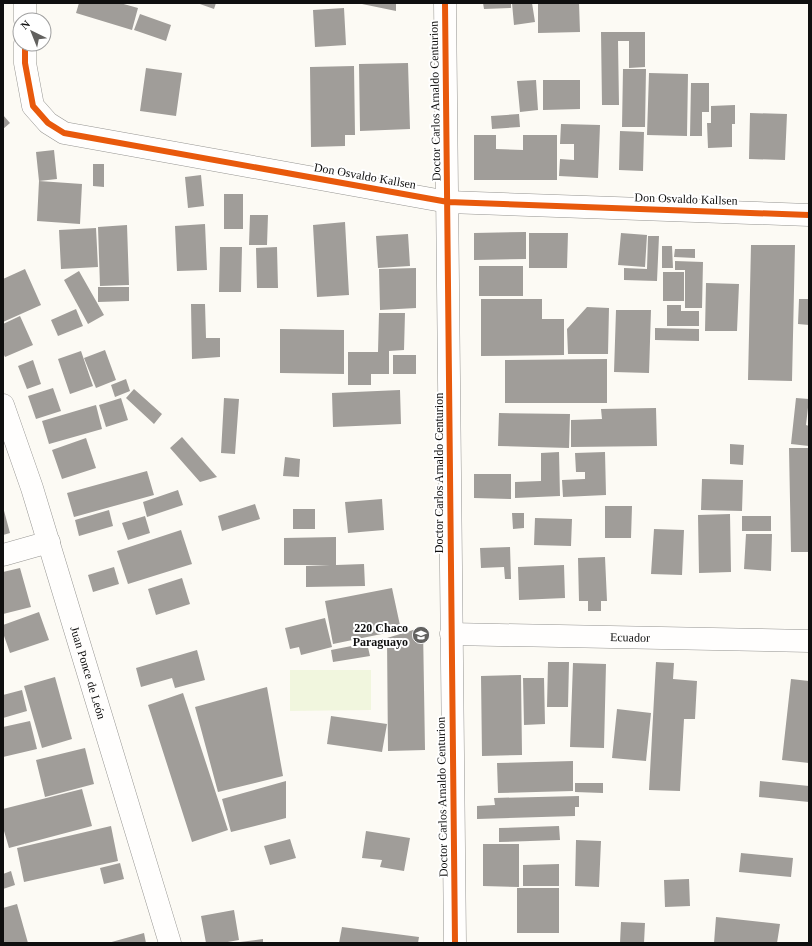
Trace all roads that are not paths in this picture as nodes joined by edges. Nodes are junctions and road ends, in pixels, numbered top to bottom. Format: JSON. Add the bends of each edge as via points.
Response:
{"nodes":[{"id":1,"x":445,"y":3,"type":"edge"},
{"id":2,"x":25,"y":52,"type":"edge"},
{"id":3,"x":448,"y":202,"type":"junction"},
{"id":4,"x":809,"y":215,"type":"edge"},
{"id":5,"x":3,"y":404,"type":"edge"},
{"id":6,"x":49,"y":542,"type":"junction"},
{"id":7,"x":3,"y":555,"type":"edge"},
{"id":8,"x":451,"y":634,"type":"junction"},
{"id":9,"x":809,"y":641,"type":"edge"},
{"id":10,"x":170,"y":943,"type":"edge"},
{"id":11,"x":455,"y":943,"type":"edge"}],
"edges":[{"from":1,"to":3,"type":"street","name":"Doctor Carlos Arnaldo Centurion"},
{"from":2,"to":3,"type":"street","name":"Don Osvaldo Kallsen","via":[[33,106],[48,123],[64,133]]},
{"from":3,"to":4,"type":"street","name":"Don Osvaldo Kallsen"},
{"from":3,"to":8,"type":"street","name":"Doctor Carlos Arnaldo Centurion"},
{"from":5,"to":6,"type":"street","name":"Juan Ponce de León"},
{"from":6,"to":7,"type":"street"},
{"from":6,"to":10,"type":"street","name":"Juan Ponce de León"},
{"from":8,"to":9,"type":"street","name":"Ecuador"},
{"from":8,"to":11,"type":"street","name":"Doctor Carlos Arnaldo Centurion"}]}
